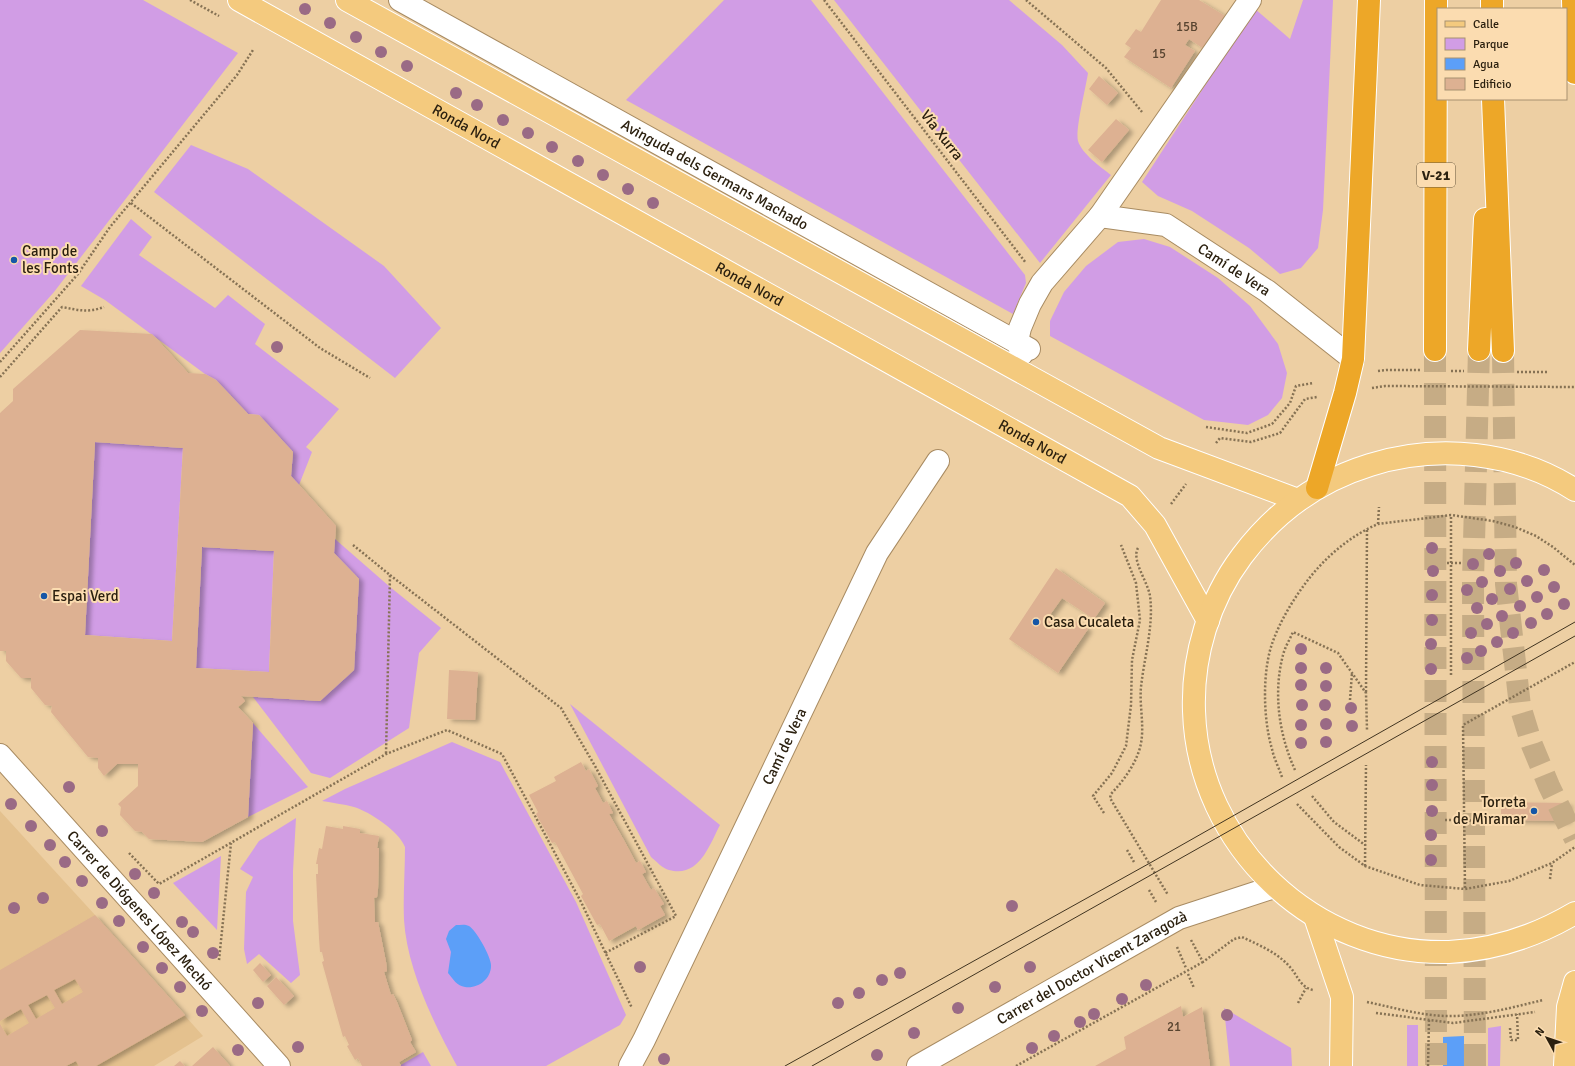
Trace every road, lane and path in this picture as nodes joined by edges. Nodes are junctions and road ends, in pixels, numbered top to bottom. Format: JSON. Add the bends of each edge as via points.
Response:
{"nodes":[{"id":1,"x":239,"y":0,"type":"edge"},
{"id":2,"x":347,"y":0,"type":"edge"},
{"id":3,"x":400,"y":0,"type":"edge"},
{"id":4,"x":824,"y":0,"type":"edge"},
{"id":5,"x":1026,"y":0,"type":"edge"},
{"id":6,"x":1250,"y":0,"type":"edge"},
{"id":7,"x":1369,"y":0,"type":"edge"},
{"id":8,"x":1436,"y":0,"type":"edge"},
{"id":9,"x":1573,"y":0,"type":"edge"},
{"id":10,"x":253,"y":50,"type":"dead end"},
{"id":11,"x":1575,"y":73,"type":"edge"},
{"id":12,"x":1492,"y":100,"type":"edge"},
{"id":13,"x":1492,"y":100,"type":"edge"},
{"id":14,"x":1158,"y":132,"type":"junction"},
{"id":15,"x":131,"y":203,"type":"junction"},
{"id":16,"x":1100,"y":216,"type":"junction"},
{"id":17,"x":1042,"y":283,"type":"junction"},
{"id":18,"x":104,"y":306,"type":"dead end"},
{"id":19,"x":1023,"y":345,"type":"junction"},
{"id":20,"x":1435,"y":350,"type":"tunnel mouth"},
{"id":21,"x":1478,"y":350,"type":"tunnel mouth"},
{"id":22,"x":1503,"y":351,"type":"tunnel mouth"},
{"id":23,"x":1353,"y":359,"type":"junction"},
{"id":24,"x":0,"y":362,"type":"edge"},
{"id":25,"x":0,"y":377,"type":"edge"},
{"id":26,"x":370,"y":378,"type":"dead end"},
{"id":27,"x":1313,"y":383,"type":"dead end"},
{"id":28,"x":1376,"y":387,"type":"dead end"},
{"id":29,"x":1575,"y":387,"type":"edge"},
{"id":30,"x":1063,"y":394,"type":"junction"},
{"id":31,"x":1312,"y":398,"type":"dead end"},
{"id":32,"x":1206,"y":427,"type":"dead end"},
{"id":33,"x":1215,"y":443,"type":"dead end"},
{"id":34,"x":938,"y":461,"type":"dead end"},
{"id":35,"x":1317,"y":488,"type":"junction"},
{"id":36,"x":1575,"y":490,"type":"edge"},
{"id":37,"x":1298,"y":500,"type":"junction"},
{"id":38,"x":1379,"y":508,"type":"dead end"},
{"id":39,"x":1451,"y":515,"type":"junction"},
{"id":40,"x":1378,"y":524,"type":"junction"},
{"id":41,"x":1367,"y":528,"type":"junction"},
{"id":42,"x":353,"y":545,"type":"dead end"},
{"id":43,"x":1121,"y":545,"type":"dead end"},
{"id":44,"x":1447,"y":563,"type":"dead end"},
{"id":45,"x":1451,"y":563,"type":"junction"},
{"id":46,"x":1461,"y":563,"type":"dead end"},
{"id":47,"x":1575,"y":565,"type":"edge"},
{"id":48,"x":390,"y":575,"type":"junction"},
{"id":49,"x":1208,"y":621,"type":"junction"},
{"id":50,"x":1575,"y":662,"type":"edge"},
{"id":51,"x":1352,"y":672,"type":"junction"},
{"id":52,"x":1450,"y":675,"type":"dead end"},
{"id":53,"x":1366,"y":692,"type":"junction"},
{"id":54,"x":1350,"y":700,"type":"dead end"},
{"id":55,"x":1367,"y":730,"type":"dead end"},
{"id":56,"x":386,"y":754,"type":"junction"},
{"id":57,"x":0,"y":755,"type":"edge"},
{"id":58,"x":1366,"y":765,"type":"dead end"},
{"id":59,"x":1295,"y":770,"type":"dead end"},
{"id":60,"x":1282,"y":778,"type":"dead end"},
{"id":61,"x":1312,"y":796,"type":"dead end"},
{"id":62,"x":1297,"y":804,"type":"dead end"},
{"id":63,"x":1104,"y":813,"type":"dead end"},
{"id":64,"x":1445,"y":820,"type":"dead end"},
{"id":65,"x":1464,"y":820,"type":"junction"},
{"id":66,"x":1501,"y":821,"type":"dead end"},
{"id":67,"x":231,"y":843,"type":"junction"},
{"id":68,"x":1365,"y":845,"type":"junction"},
{"id":69,"x":1575,"y":847,"type":"edge"},
{"id":70,"x":1127,"y":850,"type":"dead end"},
{"id":71,"x":129,"y":853,"type":"dead end"},
{"id":72,"x":1134,"y":862,"type":"dead end"},
{"id":73,"x":1552,"y":862,"type":"junction"},
{"id":74,"x":1365,"y":866,"type":"junction"},
{"id":75,"x":1550,"y":879,"type":"dead end"},
{"id":76,"x":1274,"y":887,"type":"junction"},
{"id":77,"x":1465,"y":889,"type":"junction"},
{"id":78,"x":1149,"y":890,"type":"dead end"},
{"id":79,"x":1156,"y":904,"type":"dead end"},
{"id":80,"x":1575,"y":913,"type":"edge"},
{"id":81,"x":1315,"y":917,"type":"junction"},
{"id":82,"x":1176,"y":947,"type":"dead end"},
{"id":83,"x":605,"y":953,"type":"junction"},
{"id":84,"x":1203,"y":962,"type":"dead end"},
{"id":85,"x":1186,"y":968,"type":"dead end"},
{"id":86,"x":1188,"y":974,"type":"dead end"},
{"id":87,"x":1194,"y":988,"type":"dead end"},
{"id":88,"x":1306,"y":988,"type":"dead end"},
{"id":89,"x":1573,"y":988,"type":"edge"},
{"id":90,"x":216,"y":994,"type":"junction"},
{"id":91,"x":1342,"y":996,"type":"junction"},
{"id":92,"x":1298,"y":1003,"type":"dead end"},
{"id":93,"x":632,"y":1009,"type":"dead end"},
{"id":94,"x":1535,"y":1012,"type":"dead end"},
{"id":95,"x":1376,"y":1013,"type":"dead end"},
{"id":96,"x":1517,"y":1014,"type":"junction"},
{"id":97,"x":1429,"y":1020,"type":"junction"},
{"id":98,"x":1510,"y":1028,"type":"dead end"},
{"id":99,"x":644,"y":1040,"type":"junction"},
{"id":100,"x":279,"y":1066,"type":"edge"},
{"id":101,"x":630,"y":1066,"type":"edge"},
{"id":102,"x":639,"y":1066,"type":"edge"},
{"id":103,"x":918,"y":1066,"type":"edge"},
{"id":104,"x":1016,"y":1066,"type":"edge"},
{"id":105,"x":1341,"y":1066,"type":"edge"},
{"id":106,"x":1428,"y":1066,"type":"edge"},
{"id":107,"x":1565,"y":1066,"type":"edge"}],
"edges":[{"from":1,"to":49,"type":"main road","name":"Ronda Nord","via":[[1130,496],[1155,525]]},
{"from":2,"to":30,"type":"main road"},
{"from":3,"to":19,"type":"street","name":"Avinguda dels Germans Machado"},
{"from":4,"to":17,"type":"path","name":"Vía Xurra"},
{"from":5,"to":14,"type":"path","via":[[1106,68]]},
{"from":6,"to":14,"type":"street"},
{"from":7,"to":23,"type":"highway"},
{"from":8,"to":20,"type":"highway","number":"V-21"},
{"from":9,"to":11,"type":"highway"},
{"from":10,"to":15,"type":"path","via":[[237,76]]},
{"from":12,"to":21,"type":"highway"},
{"from":13,"to":22,"type":"highway"},
{"from":14,"to":16,"type":"street"},
{"from":15,"to":24,"type":"path","via":[[110,227],[78,274]]},
{"from":15,"to":26,"type":"path","via":[[320,348]]},
{"from":16,"to":17,"type":"street"},
{"from":16,"to":23,"type":"street","name":"Camí de Vera","via":[[1166,225],[1267,291]]},
{"from":17,"to":19,"type":"street","via":[[1020,328]]},
{"from":18,"to":25,"type":"path","via":[[83,312],[62,307]]},
{"from":19,"to":30,"type":"street","via":[[1024,358]]},
{"from":23,"to":35,"type":"highway"},
{"from":27,"to":32,"type":"path","via":[[1296,386],[1290,403],[1272,424],[1247,433]]},
{"from":28,"to":29,"type":"path"},
{"from":30,"to":37,"type":"main road","via":[[1159,448]]},
{"from":31,"to":33,"type":"path","via":[[1304,399],[1280,433],[1251,442],[1220,438]]},
{"from":34,"to":99,"type":"street","name":"Camí de Vera","via":[[878,553]]},
{"from":35,"to":36,"type":"main road","via":[[1351,471],[1387,459],[1425,453],[1464,453],[1501,459],[1538,471]]},
{"from":35,"to":37,"type":"main road"},
{"from":37,"to":49,"type":"main road","via":[[1274,519],[1244,554],[1219,593]]},
{"from":38,"to":40,"type":"path"},
{"from":39,"to":40,"type":"path"},
{"from":39,"to":45,"type":"path"},
{"from":39,"to":47,"type":"path","via":[[1515,527],[1553,546]]},
{"from":40,"to":41,"type":"path"},
{"from":41,"to":53,"type":"path"},
{"from":41,"to":60,"type":"path","via":[[1327,557],[1297,593],[1273,641],[1267,671],[1266,721]]},
{"from":42,"to":48,"type":"path"},
{"from":43,"to":63,"type":"path","via":[[1136,583],[1140,620],[1132,660],[1131,705],[1126,746],[1112,773],[1093,796]]},
{"from":44,"to":45,"type":"path"},
{"from":45,"to":46,"type":"path"},
{"from":45,"to":52,"type":"path"},
{"from":48,"to":56,"type":"path"},
{"from":48,"to":83,"type":"path","via":[[561,708],[595,766],[676,916]]},
{"from":49,"to":76,"type":"main road","via":[[1200,646],[1194,697],[1198,749],[1212,798],[1230,832],[1243,852]]},
{"from":50,"to":65,"type":"path","via":[[1463,725]]},
{"from":51,"to":53,"type":"path"},
{"from":51,"to":54,"type":"path"},
{"from":51,"to":59,"type":"path","via":[[1338,653],[1293,632],[1283,654],[1279,679],[1279,707],[1281,731]]},
{"from":53,"to":55,"type":"path"},
{"from":56,"to":67,"type":"path"},
{"from":56,"to":83,"type":"path","via":[[448,730],[502,754],[581,902]]},
{"from":57,"to":90,"type":"street","name":"Carrer de Diógenes López Mechó"},
{"from":58,"to":68,"type":"path"},
{"from":61,"to":68,"type":"path","via":[[1334,822]]},
{"from":62,"to":74,"type":"path","via":[[1339,847]]},
{"from":64,"to":65,"type":"path"},
{"from":65,"to":66,"type":"path"},
{"from":65,"to":77,"type":"path"},
{"from":67,"to":71,"type":"path","via":[[159,884]]},
{"from":67,"to":90,"type":"path"},
{"from":68,"to":74,"type":"path"},
{"from":69,"to":73,"type":"path"},
{"from":70,"to":72,"type":"path"},
{"from":73,"to":75,"type":"path"},
{"from":73,"to":77,"type":"path","via":[[1509,881]]},
{"from":74,"to":77,"type":"path","via":[[1420,886]]},
{"from":76,"to":81,"type":"main road"},
{"from":76,"to":103,"type":"street","name":"Carrer del Doctor Vicent Zaragozà","via":[[1179,918]]},
{"from":78,"to":79,"type":"path"},
{"from":80,"to":81,"type":"main road","via":[[1550,928],[1517,940],[1483,949],[1448,952],[1379,944],[1346,933]]},
{"from":81,"to":91,"type":"main road"},
{"from":82,"to":85,"type":"path"},
{"from":83,"to":93,"type":"path"},
{"from":84,"to":104,"type":"path"},
{"from":86,"to":87,"type":"path"},
{"from":88,"to":92,"type":"path"},
{"from":89,"to":91,"type":"path","via":[[1497,1011],[1455,1016],[1408,1012]]},
{"from":89,"to":107,"type":"main road","via":[[1566,1031]]},
{"from":90,"to":100,"type":"street","name":"Carrer de Diógenes López Mechó"},
{"from":91,"to":105,"type":"main road"},
{"from":94,"to":96,"type":"path"},
{"from":95,"to":97,"type":"path"},
{"from":96,"to":97,"type":"path","via":[[1453,1023]]},
{"from":96,"to":98,"type":"path","via":[[1518,1040],[1511,1040]]},
{"from":97,"to":106,"type":"path"},
{"from":99,"to":101,"type":"street","name":"Camí de Vera"},
{"from":99,"to":102,"type":"street","name":"Camí de Vera"}]}
